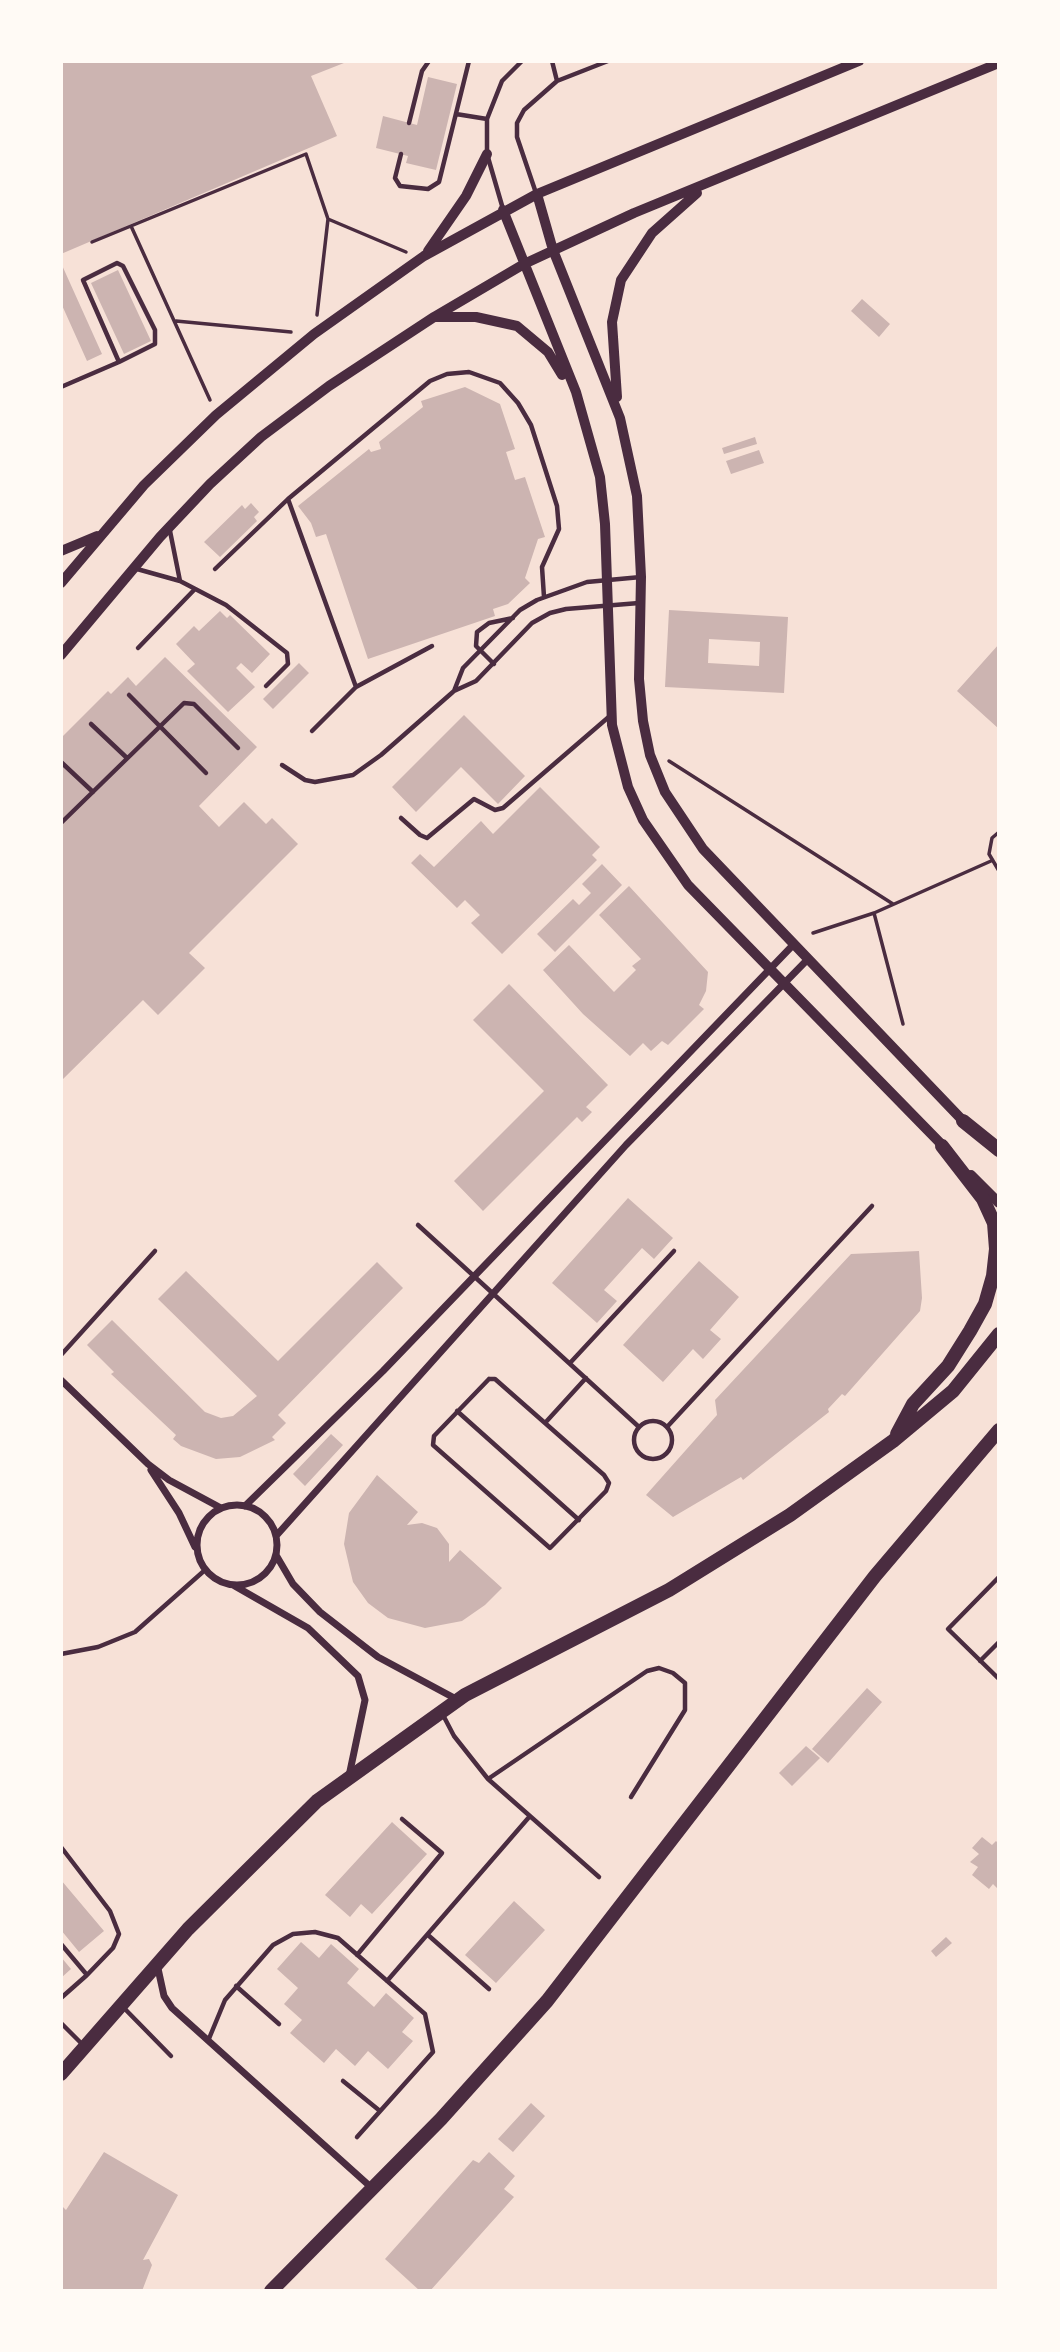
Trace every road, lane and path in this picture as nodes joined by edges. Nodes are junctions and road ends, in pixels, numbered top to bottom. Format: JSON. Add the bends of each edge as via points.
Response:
{"nodes":[{"id":1,"x":429,"y":61,"type":"edge"},
{"id":2,"x":468,"y":61,"type":"edge"},
{"id":3,"x":522,"y":61,"type":"edge"},
{"id":4,"x":552,"y":61,"type":"edge"},
{"id":5,"x":608,"y":61,"type":"edge"},
{"id":6,"x":859,"y":61,"type":"edge"},
{"id":7,"x":601,"y":63,"type":"edge"},
{"id":8,"x":999,"y":63,"type":"edge"},
{"id":9,"x":557,"y":81,"type":"junction"},
{"id":10,"x":456,"y":114,"type":"junction"},
{"id":11,"x":487,"y":119,"type":"junction"},
{"id":12,"x":409,"y":123,"type":"dead end"},
{"id":13,"x":401,"y":154,"type":"dead end"},
{"id":14,"x":487,"y":154,"type":"junction"},
{"id":15,"x":708,"y":184,"type":"junction"},
{"id":16,"x":537,"y":194,"type":"junction"},
{"id":17,"x":503,"y":210,"type":"junction"},
{"id":18,"x":328,"y":219,"type":"junction"},
{"id":19,"x":131,"y":226,"type":"junction"},
{"id":20,"x":92,"y":242,"type":"dead end"},
{"id":21,"x":553,"y":250,"type":"junction"},
{"id":22,"x":422,"y":257,"type":"junction"},
{"id":23,"x":524,"y":264,"type":"junction"},
{"id":24,"x":434,"y":317,"type":"junction"},
{"id":25,"x":176,"y":321,"type":"junction"},
{"id":26,"x":314,"y":334,"type":"junction"},
{"id":27,"x":119,"y":362,"type":"junction"},
{"id":28,"x":61,"y":387,"type":"edge"},
{"id":29,"x":216,"y":415,"type":"junction"},
{"id":30,"x":620,"y":418,"type":"junction"},
{"id":31,"x":588,"y":428,"type":"junction"},
{"id":32,"x":288,"y":499,"type":"junction"},
{"id":33,"x":169,"y":528,"type":"junction"},
{"id":34,"x":102,"y":534,"type":"junction"},
{"id":35,"x":61,"y":551,"type":"edge"},
{"id":36,"x":135,"y":568,"type":"junction"},
{"id":37,"x":215,"y":569,"type":"dead end"},
{"id":38,"x":641,"y":577,"type":"junction"},
{"id":39,"x":607,"y":578,"type":"junction"},
{"id":40,"x":180,"y":581,"type":"junction"},
{"id":41,"x":61,"y":583,"type":"edge"},
{"id":42,"x":195,"y":589,"type":"junction"},
{"id":43,"x":544,"y":597,"type":"junction"},
{"id":44,"x":641,"y":603,"type":"junction"},
{"id":45,"x":608,"y":606,"type":"junction"},
{"id":46,"x":513,"y":618,"type":"junction"},
{"id":47,"x":432,"y":646,"type":"dead end"},
{"id":48,"x":138,"y":648,"type":"dead end"},
{"id":49,"x":480,"y":652,"type":"junction"},
{"id":50,"x":61,"y":655,"type":"edge"},
{"id":51,"x":494,"y":664,"type":"junction"},
{"id":52,"x":266,"y":686,"type":"dead end"},
{"id":53,"x":356,"y":687,"type":"junction"},
{"id":54,"x":454,"y":691,"type":"junction"},
{"id":55,"x":129,"y":695,"type":"dead end"},
{"id":56,"x":611,"y":715,"type":"junction"},
{"id":57,"x":91,"y":724,"type":"dead end"},
{"id":58,"x":159,"y":727,"type":"junction"},
{"id":59,"x":312,"y":731,"type":"dead end"},
{"id":60,"x":238,"y":748,"type":"dead end"},
{"id":61,"x":127,"y":758,"type":"junction"},
{"id":62,"x":669,"y":761,"type":"dead end"},
{"id":63,"x":61,"y":762,"type":"edge"},
{"id":64,"x":282,"y":765,"type":"dead end"},
{"id":65,"x":206,"y":773,"type":"dead end"},
{"id":66,"x":93,"y":792,"type":"junction"},
{"id":67,"x":401,"y":818,"type":"dead end"},
{"id":68,"x":61,"y":823,"type":"edge"},
{"id":69,"x":998,"y":832,"type":"edge"},
{"id":70,"x":991,"y":861,"type":"junction"},
{"id":71,"x":999,"y":871,"type":"edge"},
{"id":72,"x":893,"y":904,"type":"junction"},
{"id":73,"x":874,"y":913,"type":"junction"},
{"id":74,"x":813,"y":933,"type":"dead end"},
{"id":75,"x":794,"y":944,"type":"junction"},
{"id":76,"x":808,"y":959,"type":"junction"},
{"id":77,"x":769,"y":968,"type":"junction"},
{"id":78,"x":784,"y":983,"type":"junction"},
{"id":79,"x":903,"y":1024,"type":"dead end"},
{"id":80,"x":963,"y":1121,"type":"junction"},
{"id":81,"x":942,"y":1146,"type":"junction"},
{"id":82,"x":999,"y":1150,"type":"edge"},
{"id":83,"x":999,"y":1159,"type":"edge"},
{"id":84,"x":999,"y":1203,"type":"edge"},
{"id":85,"x":872,"y":1206,"type":"dead end"},
{"id":86,"x":418,"y":1225,"type":"dead end"},
{"id":87,"x":155,"y":1251,"type":"dead end"},
{"id":88,"x":674,"y":1251,"type":"dead end"},
{"id":89,"x":473,"y":1275,"type":"junction"},
{"id":90,"x":492,"y":1292,"type":"junction"},
{"id":91,"x":999,"y":1334,"type":"edge"},
{"id":92,"x":61,"y":1355,"type":"edge"},
{"id":93,"x":570,"y":1363,"type":"junction"},
{"id":94,"x":586,"y":1378,"type":"junction"},
{"id":95,"x":61,"y":1380,"type":"edge"},
{"id":96,"x":457,"y":1411,"type":"junction"},
{"id":97,"x":545,"y":1423,"type":"junction"},
{"id":98,"x":639,"y":1427,"type":"junction"},
{"id":99,"x":667,"y":1427,"type":"junction"},
{"id":100,"x":999,"y":1430,"type":"edge"},
{"id":101,"x":893,"y":1441,"type":"junction"},
{"id":102,"x":148,"y":1464,"type":"junction"},
{"id":103,"x":245,"y":1506,"type":"junction"},
{"id":104,"x":222,"y":1508,"type":"junction"},
{"id":105,"x":579,"y":1520,"type":"junction"},
{"id":106,"x":276,"y":1536,"type":"junction"},
{"id":107,"x":197,"y":1551,"type":"junction"},
{"id":108,"x":276,"y":1555,"type":"junction"},
{"id":109,"x":205,"y":1570,"type":"junction"},
{"id":110,"x":999,"y":1577,"type":"edge"},
{"id":111,"x":233,"y":1585,"type":"junction"},
{"id":112,"x":999,"y":1642,"type":"edge"},
{"id":113,"x":61,"y":1654,"type":"edge"},
{"id":114,"x":980,"y":1661,"type":"junction"},
{"id":115,"x":999,"y":1679,"type":"edge"},
{"id":116,"x":458,"y":1700,"type":"junction"},
{"id":117,"x":441,"y":1712,"type":"junction"},
{"id":118,"x":349,"y":1776,"type":"junction"},
{"id":119,"x":488,"y":1779,"type":"junction"},
{"id":120,"x":631,"y":1797,"type":"dead end"},
{"id":121,"x":530,"y":1816,"type":"junction"},
{"id":122,"x":402,"y":1819,"type":"dead end"},
{"id":123,"x":61,"y":1847,"type":"edge"},
{"id":124,"x":599,"y":1877,"type":"dead end"},
{"id":125,"x":428,"y":1935,"type":"junction"},
{"id":126,"x":61,"y":1944,"type":"edge"},
{"id":127,"x":357,"y":1955,"type":"junction"},
{"id":128,"x":157,"y":1964,"type":"junction"},
{"id":129,"x":87,"y":1975,"type":"junction"},
{"id":130,"x":387,"y":1981,"type":"junction"},
{"id":131,"x":236,"y":1986,"type":"junction"},
{"id":132,"x":489,"y":1989,"type":"dead end"},
{"id":133,"x":61,"y":1998,"type":"edge"},
{"id":134,"x":121,"y":2005,"type":"junction"},
{"id":135,"x":61,"y":2023,"type":"edge"},
{"id":136,"x":279,"y":2024,"type":"dead end"},
{"id":137,"x":207,"y":2041,"type":"junction"},
{"id":138,"x":85,"y":2047,"type":"junction"},
{"id":139,"x":171,"y":2056,"type":"dead end"},
{"id":140,"x":61,"y":2074,"type":"edge"},
{"id":141,"x":343,"y":2081,"type":"dead end"},
{"id":142,"x":380,"y":2111,"type":"junction"},
{"id":143,"x":357,"y":2137,"type":"dead end"},
{"id":144,"x":373,"y":2189,"type":"junction"},
{"id":145,"x":271,"y":2291,"type":"edge"}],
"edges":[{"from":1,"to":12,"type":"lane","via":[[422,71]]},
{"from":2,"to":10,"type":"lane"},
{"from":3,"to":11,"type":"lane","via":[[502,81]]},
{"from":4,"to":9,"type":"lane"},
{"from":5,"to":7,"type":"lane"},
{"from":6,"to":16,"type":"main road"},
{"from":7,"to":9,"type":"lane"},
{"from":8,"to":15,"type":"main road"},
{"from":9,"to":16,"type":"lane","via":[[524,110],[517,123],[519,144]]},
{"from":10,"to":11,"type":"lane"},
{"from":10,"to":13,"type":"lane","via":[[435,186],[397,184]]},
{"from":11,"to":14,"type":"lane"},
{"from":14,"to":17,"type":"lane"},
{"from":14,"to":22,"type":"main road","via":[[466,196]]},
{"from":15,"to":21,"type":"main road"},
{"from":15,"to":30,"type":"main road","via":[[652,233],[621,280],[612,341]]},
{"from":16,"to":17,"type":"main road"},
{"from":16,"to":21,"type":"main road"},
{"from":17,"to":22,"type":"main road"},
{"from":17,"to":23,"type":"main road"},
{"from":18,"to":19,"type":"path","via":[[306,154]]},
{"from":18,"to":22,"type":"path"},
{"from":18,"to":26,"type":"path"},
{"from":19,"to":20,"type":"path"},
{"from":19,"to":25,"type":"path"},
{"from":21,"to":23,"type":"main road"},
{"from":21,"to":30,"type":"main road"},
{"from":22,"to":26,"type":"main road"},
{"from":23,"to":24,"type":"main road"},
{"from":23,"to":31,"type":"main road"},
{"from":24,"to":31,"type":"main road","via":[[492,319],[528,333],[558,366]]},
{"from":24,"to":33,"type":"main road","via":[[329,386],[261,438]]},
{"from":25,"to":26,"type":"path"},
{"from":25,"to":29,"type":"path"},
{"from":26,"to":29,"type":"main road"},
{"from":27,"to":27,"type":"lane","via":[[83,280],[117,263],[123,266],[156,338],[155,344]]},
{"from":27,"to":28,"type":"lane"},
{"from":29,"to":34,"type":"main road","via":[[144,485]]},
{"from":30,"to":38,"type":"main road","via":[[637,496]]},
{"from":31,"to":39,"type":"main road","via":[[600,477]]},
{"from":32,"to":37,"type":"lane"},
{"from":32,"to":43,"type":"lane","via":[[430,381],[469,372],[500,383],[531,425],[557,506],[559,529],[542,567]]},
{"from":32,"to":53,"type":"lane"},
{"from":33,"to":36,"type":"main road"},
{"from":33,"to":40,"type":"lane"},
{"from":34,"to":35,"type":"main road"},
{"from":34,"to":41,"type":"main road"},
{"from":36,"to":40,"type":"lane"},
{"from":36,"to":50,"type":"main road"},
{"from":38,"to":39,"type":"lane"},
{"from":38,"to":44,"type":"main road"},
{"from":39,"to":43,"type":"lane"},
{"from":39,"to":45,"type":"main road"},
{"from":40,"to":42,"type":"lane"},
{"from":42,"to":48,"type":"lane"},
{"from":42,"to":52,"type":"lane","via":[[226,605],[286,653],[288,664]]},
{"from":43,"to":46,"type":"lane"},
{"from":44,"to":45,"type":"lane"},
{"from":44,"to":75,"type":"main road","via":[[643,721],[665,792],[703,849]]},
{"from":45,"to":51,"type":"lane","via":[[550,613],[532,623]]},
{"from":45,"to":56,"type":"main road"},
{"from":46,"to":49,"type":"lane"},
{"from":46,"to":49,"type":"lane","via":[[489,623],[477,632],[474,641]]},
{"from":47,"to":53,"type":"lane"},
{"from":49,"to":51,"type":"lane"},
{"from":49,"to":54,"type":"lane","via":[[460,672]]},
{"from":51,"to":54,"type":"lane","via":[[476,681]]},
{"from":53,"to":59,"type":"lane"},
{"from":54,"to":64,"type":"lane","via":[[353,775],[315,782]]},
{"from":55,"to":58,"type":"lane"},
{"from":56,"to":67,"type":"lane","via":[[503,808],[495,810],[474,799],[427,838]]},
{"from":56,"to":77,"type":"main road","via":[[628,787],[643,820],[688,885]]},
{"from":57,"to":61,"type":"lane"},
{"from":58,"to":60,"type":"lane","via":[[184,704],[194,704]]},
{"from":58,"to":61,"type":"lane"},
{"from":58,"to":65,"type":"lane"},
{"from":61,"to":66,"type":"lane"},
{"from":62,"to":72,"type":"path"},
{"from":63,"to":66,"type":"lane"},
{"from":66,"to":68,"type":"lane"},
{"from":69,"to":70,"type":"path","via":[[989,846]]},
{"from":70,"to":71,"type":"path"},
{"from":70,"to":72,"type":"path"},
{"from":72,"to":73,"type":"path"},
{"from":73,"to":74,"type":"path"},
{"from":73,"to":79,"type":"path"},
{"from":75,"to":76,"type":"main road"},
{"from":75,"to":77,"type":"street"},
{"from":76,"to":78,"type":"street"},
{"from":76,"to":80,"type":"main road"},
{"from":77,"to":78,"type":"main road"},
{"from":77,"to":89,"type":"street"},
{"from":78,"to":81,"type":"main road"},
{"from":78,"to":90,"type":"street","via":[[626,1145]]},
{"from":80,"to":82,"type":"highway"},
{"from":80,"to":83,"type":"main road"},
{"from":81,"to":84,"type":"main road"},
{"from":81,"to":101,"type":"highway","via":[[983,1199],[993,1223],[993,1276],[970,1331],[948,1366],[913,1404]]},
{"from":85,"to":99,"type":"lane"},
{"from":86,"to":89,"type":"lane"},
{"from":87,"to":92,"type":"lane"},
{"from":88,"to":93,"type":"lane"},
{"from":89,"to":90,"type":"lane"},
{"from":89,"to":103,"type":"street","via":[[337,1418]]},
{"from":90,"to":93,"type":"lane"},
{"from":90,"to":106,"type":"street"},
{"from":91,"to":101,"type":"highway","via":[[953,1391]]},
{"from":93,"to":94,"type":"lane"},
{"from":94,"to":97,"type":"lane"},
{"from":94,"to":98,"type":"lane"},
{"from":95,"to":102,"type":"street"},
{"from":96,"to":97,"type":"lane","via":[[482,1383],[495,1379]]},
{"from":96,"to":105,"type":"lane"},
{"from":96,"to":105,"type":"lane","via":[[434,1436],[433,1445],[516,1520],[548,1548]]},
{"from":97,"to":105,"type":"lane","via":[[609,1483]]},
{"from":98,"to":99,"type":"lane","via":[[654,1421]]},
{"from":98,"to":99,"type":"lane","via":[[636,1447],[653,1459],[671,1447]]},
{"from":100,"to":144,"type":"highway","via":[[875,1576],[547,2001]]},
{"from":101,"to":116,"type":"highway","via":[[730,1555]]},
{"from":102,"to":104,"type":"street"},
{"from":102,"to":107,"type":"street"},
{"from":103,"to":104,"type":"street"},
{"from":103,"to":106,"type":"street","via":[[265,1516]]},
{"from":104,"to":107,"type":"street","via":[[204,1521]]},
{"from":106,"to":108,"type":"street"},
{"from":107,"to":109,"type":"street"},
{"from":108,"to":111,"type":"street","via":[[262,1576]]},
{"from":108,"to":116,"type":"street","via":[[293,1584],[320,1612],[378,1657]]},
{"from":109,"to":111,"type":"street"},
{"from":109,"to":113,"type":"lane","via":[[135,1632],[99,1647]]},
{"from":110,"to":114,"type":"lane","via":[[948,1629]]},
{"from":111,"to":118,"type":"street","via":[[308,1628],[361,1680],[364,1707]]},
{"from":112,"to":114,"type":"lane"},
{"from":114,"to":115,"type":"lane"},
{"from":116,"to":117,"type":"highway"},
{"from":117,"to":118,"type":"highway"},
{"from":117,"to":119,"type":"lane","via":[[454,1737]]},
{"from":118,"to":128,"type":"highway","via":[[287,1827]]},
{"from":119,"to":120,"type":"lane","via":[[647,1671],[659,1668],[685,1683],[685,1710]]},
{"from":119,"to":121,"type":"lane"},
{"from":121,"to":124,"type":"lane"},
{"from":121,"to":125,"type":"lane"},
{"from":122,"to":127,"type":"lane","via":[[442,1853]]},
{"from":123,"to":129,"type":"lane","via":[[110,1911],[119,1934],[113,1948]]},
{"from":125,"to":130,"type":"lane"},
{"from":125,"to":132,"type":"lane"},
{"from":126,"to":129,"type":"lane"},
{"from":127,"to":130,"type":"lane"},
{"from":127,"to":131,"type":"lane","via":[[338,1938],[315,1932],[293,1934],[273,1945]]},
{"from":128,"to":134,"type":"highway"},
{"from":128,"to":137,"type":"street","via":[[164,1996]]},
{"from":129,"to":133,"type":"lane"},
{"from":130,"to":142,"type":"lane","via":[[425,2014],[433,2052]]},
{"from":131,"to":136,"type":"lane"},
{"from":131,"to":137,"type":"lane"},
{"from":134,"to":138,"type":"highway"},
{"from":134,"to":139,"type":"lane"},
{"from":135,"to":138,"type":"lane"},
{"from":137,"to":144,"type":"street"},
{"from":138,"to":140,"type":"highway"},
{"from":141,"to":142,"type":"lane"},
{"from":142,"to":143,"type":"lane"},
{"from":144,"to":145,"type":"highway"}]}
